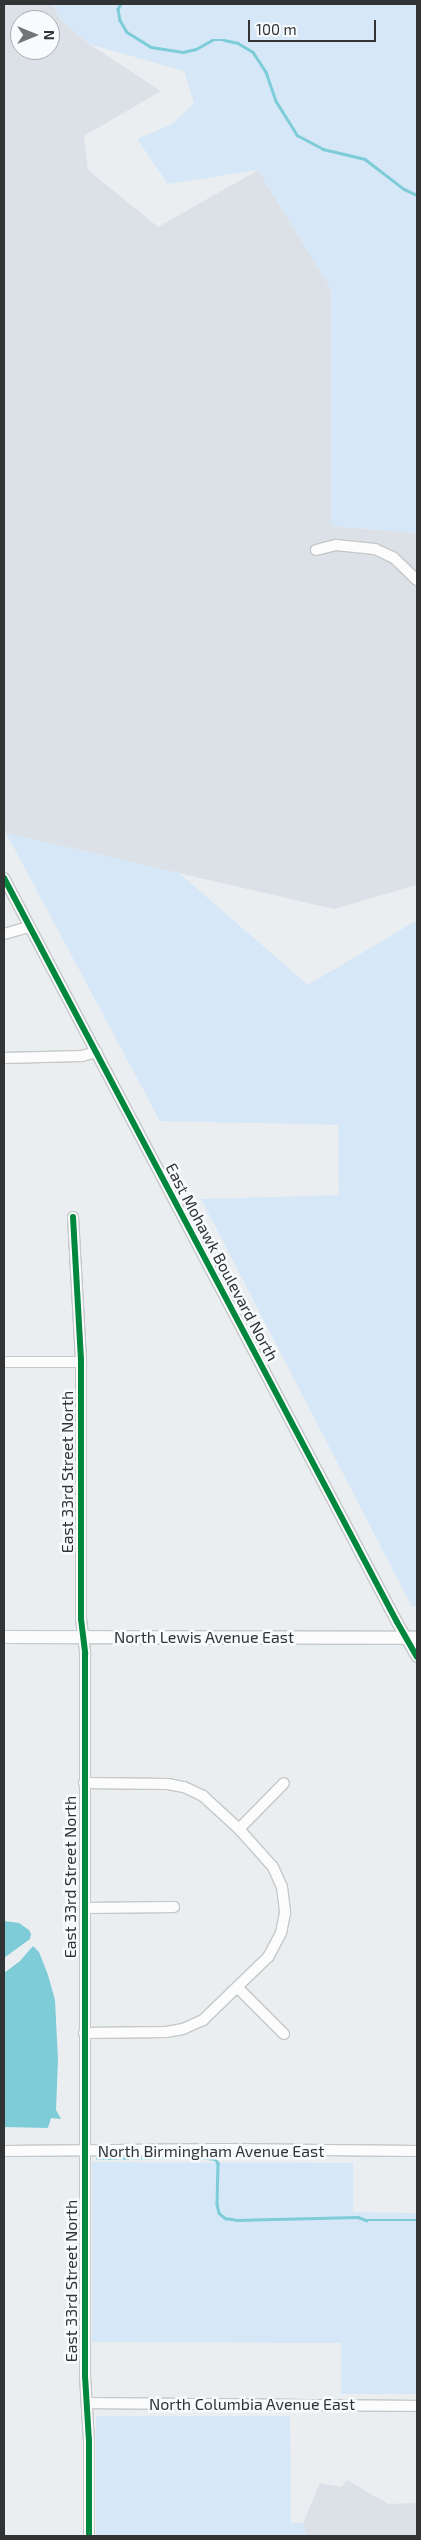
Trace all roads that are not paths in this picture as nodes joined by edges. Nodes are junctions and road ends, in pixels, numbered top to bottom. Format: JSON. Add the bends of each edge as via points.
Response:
{"nodes":[{"id":1,"x":316,"y":550,"type":"dead end"},
{"id":2,"x":417,"y":580,"type":"edge"},
{"id":3,"x":4,"y":878,"type":"edge"},
{"id":4,"x":30,"y":927,"type":"junction"},
{"id":5,"x":4,"y":934,"type":"edge"},
{"id":6,"x":96,"y":1052,"type":"junction"},
{"id":7,"x":4,"y":1058,"type":"edge"},
{"id":8,"x":73,"y":1217,"type":"dead end"},
{"id":9,"x":4,"y":1362,"type":"edge"},
{"id":10,"x":81,"y":1362,"type":"junction"},
{"id":11,"x":4,"y":1637,"type":"edge"},
{"id":12,"x":82,"y":1637,"type":"junction"},
{"id":13,"x":413,"y":1637,"type":"edge"},
{"id":14,"x":417,"y":1657,"type":"edge"},
{"id":15,"x":284,"y":1783,"type":"dead end"},
{"id":16,"x":84,"y":1784,"type":"junction"},
{"id":17,"x":239,"y":1829,"type":"junction"},
{"id":18,"x":85,"y":1908,"type":"junction"},
{"id":19,"x":174,"y":1908,"type":"dead end"},
{"id":20,"x":238,"y":1988,"type":"junction"},
{"id":21,"x":84,"y":2033,"type":"junction"},
{"id":22,"x":284,"y":2034,"type":"dead end"},
{"id":23,"x":4,"y":2151,"type":"edge"},
{"id":24,"x":86,"y":2151,"type":"junction"},
{"id":25,"x":417,"y":2151,"type":"edge"},
{"id":26,"x":87,"y":2404,"type":"junction"},
{"id":27,"x":417,"y":2406,"type":"edge"},
{"id":28,"x":89,"y":2536,"type":"edge"}],
"edges":[{"from":1,"to":2,"type":"street","via":[[336,545],[375,549],[394,558]]},
{"from":3,"to":4,"type":"street","name":"East Mohawk Boulevard North"},
{"from":4,"to":5,"type":"street"},
{"from":4,"to":6,"type":"street","name":"East Mohawk Boulevard North"},
{"from":6,"to":7,"type":"street","via":[[82,1056]]},
{"from":6,"to":13,"type":"street","name":"East Mohawk Boulevard North"},
{"from":8,"to":10,"type":"street","name":"East 33rd Street North"},
{"from":9,"to":10,"type":"street"},
{"from":10,"to":12,"type":"street","name":"East 33rd Street North"},
{"from":11,"to":12,"type":"main road","name":"North Lewis Avenue East"},
{"from":12,"to":13,"type":"main road","name":"North Lewis Avenue East"},
{"from":12,"to":16,"type":"street","name":"East 33rd Street North","via":[[85,1654]]},
{"from":13,"to":14,"type":"street","name":"East Mohawk Boulevard North"},
{"from":15,"to":17,"type":"street"},
{"from":16,"to":17,"type":"street","via":[[168,1784],[184,1787],[204,1796]]},
{"from":16,"to":18,"type":"street","name":"East 33rd Street North"},
{"from":17,"to":20,"type":"street","via":[[273,1867],[282,1887],[285,1912],[274,1949]]},
{"from":18,"to":19,"type":"street"},
{"from":18,"to":21,"type":"street","name":"East 33rd Street North"},
{"from":20,"to":21,"type":"street","via":[[203,2020],[183,2029]]},
{"from":20,"to":22,"type":"street"},
{"from":21,"to":24,"type":"street","name":"East 33rd Street North"},
{"from":23,"to":24,"type":"street","name":"North Birmingham Avenue East"},
{"from":24,"to":25,"type":"street","name":"North Birmingham Avenue East"},
{"from":24,"to":26,"type":"street","name":"East 33rd Street North"},
{"from":26,"to":27,"type":"street","name":"North Columbia Avenue East"},
{"from":26,"to":28,"type":"street","name":"East 33rd Street North"}]}
